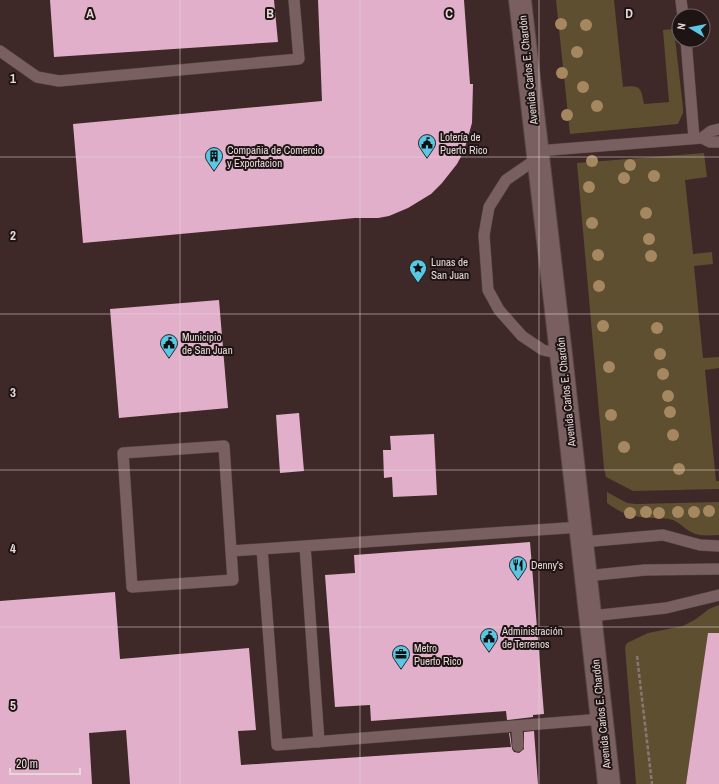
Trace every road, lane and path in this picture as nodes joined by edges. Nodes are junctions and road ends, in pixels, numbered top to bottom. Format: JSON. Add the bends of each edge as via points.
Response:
{"nodes":[{"id":1,"x":294,"y":0,"type":"edge"},
{"id":2,"x":520,"y":0,"type":"edge"},
{"id":3,"x":687,"y":48,"type":"edge"},
{"id":4,"x":0,"y":51,"type":"edge"},
{"id":5,"x":719,"y":129,"type":"edge"},
{"id":6,"x":698,"y":138,"type":"junction"},
{"id":7,"x":719,"y":142,"type":"edge"},
{"id":8,"x":537,"y":154,"type":"junction"},
{"id":9,"x":562,"y":354,"type":"junction"},
{"id":10,"x":581,"y":534,"type":"junction"},
{"id":11,"x":305,"y":546,"type":"junction"},
{"id":12,"x":719,"y":546,"type":"edge"},
{"id":13,"x":262,"y":549,"type":"junction"},
{"id":14,"x":231,"y":551,"type":"junction"},
{"id":15,"x":719,"y":569,"type":"edge"},
{"id":16,"x":586,"y":576,"type":"junction"},
{"id":17,"x":719,"y":595,"type":"edge"},
{"id":18,"x":591,"y":616,"type":"junction"},
{"id":19,"x":637,"y":656,"type":"dead end"},
{"id":20,"x":602,"y":719,"type":"junction"},
{"id":21,"x":517,"y":727,"type":"junction"},
{"id":22,"x":319,"y":742,"type":"junction"},
{"id":23,"x":518,"y":746,"type":"dead end"},
{"id":24,"x":609,"y":784,"type":"edge"},
{"id":25,"x":652,"y":784,"type":"edge"}],
"edges":[{"from":1,"to":4,"type":"lane","via":[[300,59],[59,81],[37,77]]},
{"from":2,"to":8,"type":"street","name":"Avenida Carlos E. Chardón"},
{"from":3,"to":6,"type":"lane"},
{"from":5,"to":6,"type":"lane"},
{"from":6,"to":7,"type":"lane"},
{"from":6,"to":8,"type":"lane"},
{"from":8,"to":9,"type":"street","name":"Avenida Carlos E. Chardón"},
{"from":8,"to":9,"type":"lane","via":[[506,180],[489,207],[484,235],[488,290],[500,310],[522,336],[543,350]]},
{"from":9,"to":10,"type":"street","name":"Avenida Carlos E. Chardón"},
{"from":10,"to":11,"type":"lane"},
{"from":10,"to":12,"type":"lane","via":[[622,537],[663,535],[700,545]]},
{"from":10,"to":16,"type":"street","name":"Avenida Carlos E. Chardón"},
{"from":11,"to":13,"type":"lane"},
{"from":11,"to":22,"type":"lane"},
{"from":13,"to":14,"type":"lane"},
{"from":13,"to":22,"type":"lane","via":[[277,745]]},
{"from":14,"to":14,"type":"lane","via":[[233,580],[132,587],[123,453],[224,446]]},
{"from":15,"to":16,"type":"lane","via":[[645,570]]},
{"from":16,"to":18,"type":"street","name":"Avenida Carlos E. Chardón"},
{"from":17,"to":18,"type":"lane","via":[[666,608]]},
{"from":18,"to":20,"type":"street","name":"Avenida Carlos E. Chardón"},
{"from":19,"to":25,"type":"path"},
{"from":20,"to":21,"type":"lane"},
{"from":20,"to":24,"type":"street","name":"Avenida Carlos E. Chardón"},
{"from":21,"to":22,"type":"lane"},
{"from":21,"to":23,"type":"lane"}]}
